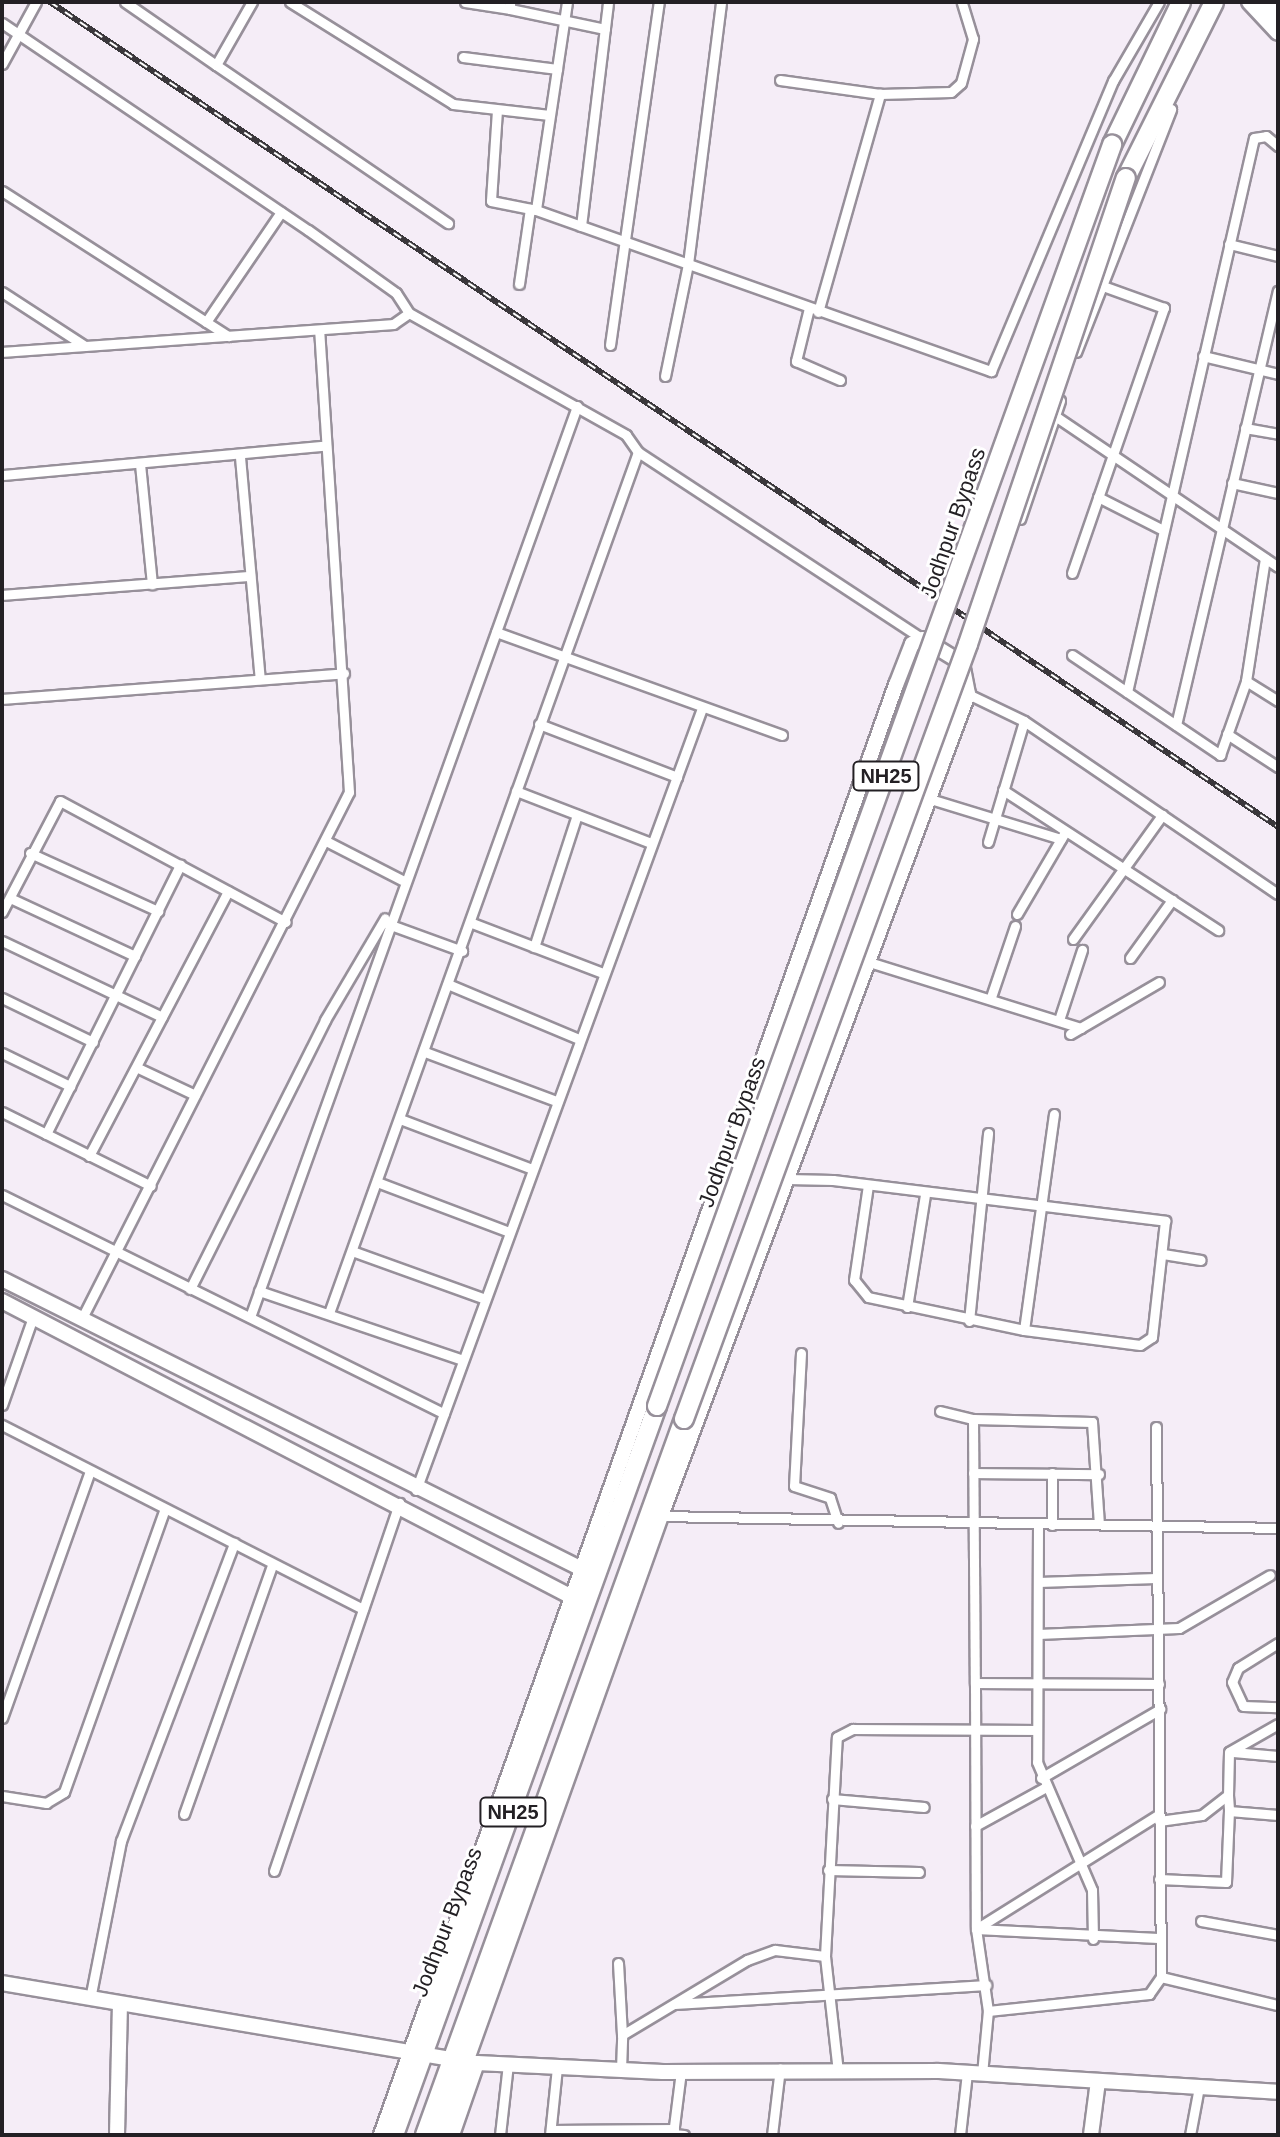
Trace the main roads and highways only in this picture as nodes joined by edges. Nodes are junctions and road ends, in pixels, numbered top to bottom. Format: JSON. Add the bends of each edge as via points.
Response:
{"nodes":[{"id":1,"x":1181,"y":2,"type":"edge"},
{"id":2,"x":1214,"y":2,"type":"edge"},
{"id":3,"x":394,"y":2135,"type":"edge"},
{"id":4,"x":425,"y":2135,"type":"edge"}],
"edges":[{"from":1,"to":3,"type":"highway","name":"Jodhpur Bypass","number":"NH25","bridge":true,"via":[[1112,145],[657,1406],[416,2054]]},
{"from":2,"to":4,"type":"highway","bridge":true,"via":[[1126,178],[942,718],[684,1419],[463,2061]]}]}
